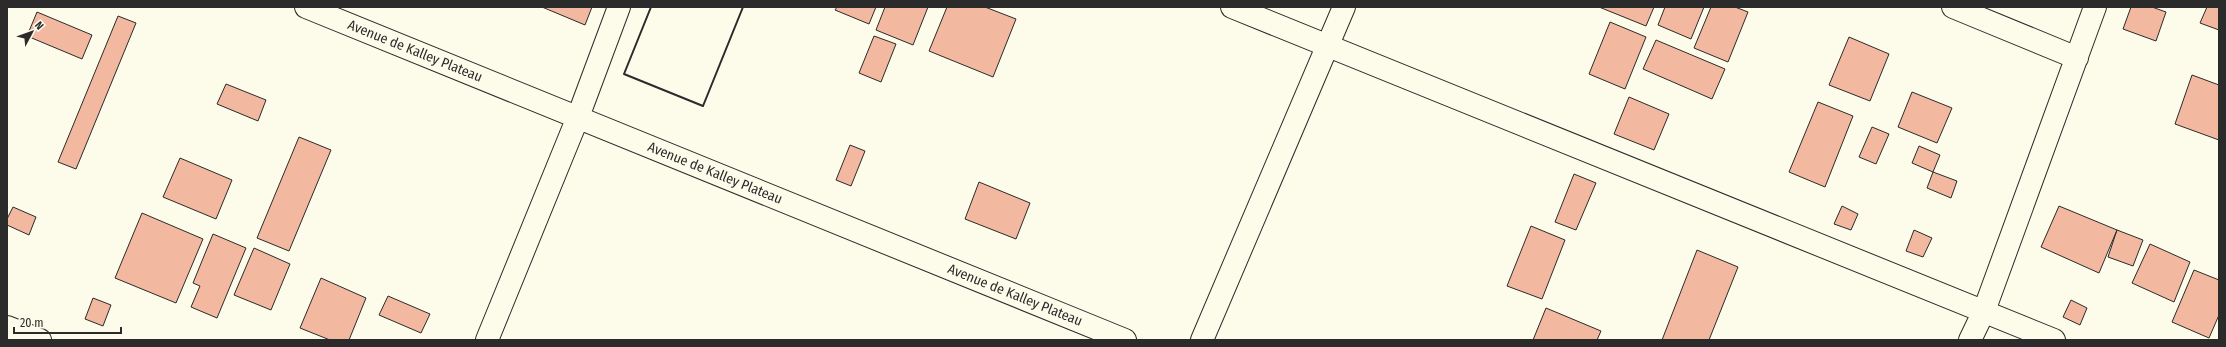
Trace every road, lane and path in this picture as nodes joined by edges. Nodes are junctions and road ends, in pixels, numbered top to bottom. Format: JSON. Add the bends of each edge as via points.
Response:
{"nodes":[{"id":1,"x":306,"y":7,"type":"edge"},
{"id":2,"x":619,"y":7,"type":"edge"},
{"id":3,"x":1232,"y":7,"type":"edge"},
{"id":4,"x":1344,"y":7,"type":"edge"},
{"id":5,"x":1953,"y":7,"type":"edge"},
{"id":6,"x":2095,"y":7,"type":"edge"},
{"id":7,"x":1327,"y":46,"type":"junction"},
{"id":8,"x":2077,"y":58,"type":"junction"},
{"id":9,"x":578,"y":117,"type":"junction"},
{"id":10,"x":1984,"y":311,"type":"junction"},
{"id":11,"x":7,"y":327,"type":"edge"},
{"id":12,"x":40,"y":340,"type":"edge"},
{"id":13,"x":487,"y":340,"type":"edge"},
{"id":14,"x":1125,"y":340,"type":"edge"},
{"id":15,"x":1202,"y":340,"type":"edge"},
{"id":16,"x":1970,"y":340,"type":"edge"},
{"id":17,"x":2054,"y":340,"type":"edge"}],
"edges":[{"from":1,"to":9,"type":"street","name":"Avenue de Kalley Plateau"},
{"from":2,"to":9,"type":"street"},
{"from":3,"to":7,"type":"street"},
{"from":4,"to":7,"type":"street"},
{"from":5,"to":8,"type":"street"},
{"from":6,"to":8,"type":"street"},
{"from":7,"to":10,"type":"street"},
{"from":7,"to":15,"type":"street"},
{"from":8,"to":10,"type":"street"},
{"from":9,"to":13,"type":"street"},
{"from":9,"to":14,"type":"street","name":"Avenue de Kalley Plateau"},
{"from":10,"to":16,"type":"street"},
{"from":10,"to":17,"type":"street"},
{"from":11,"to":12,"type":"street"}]}
